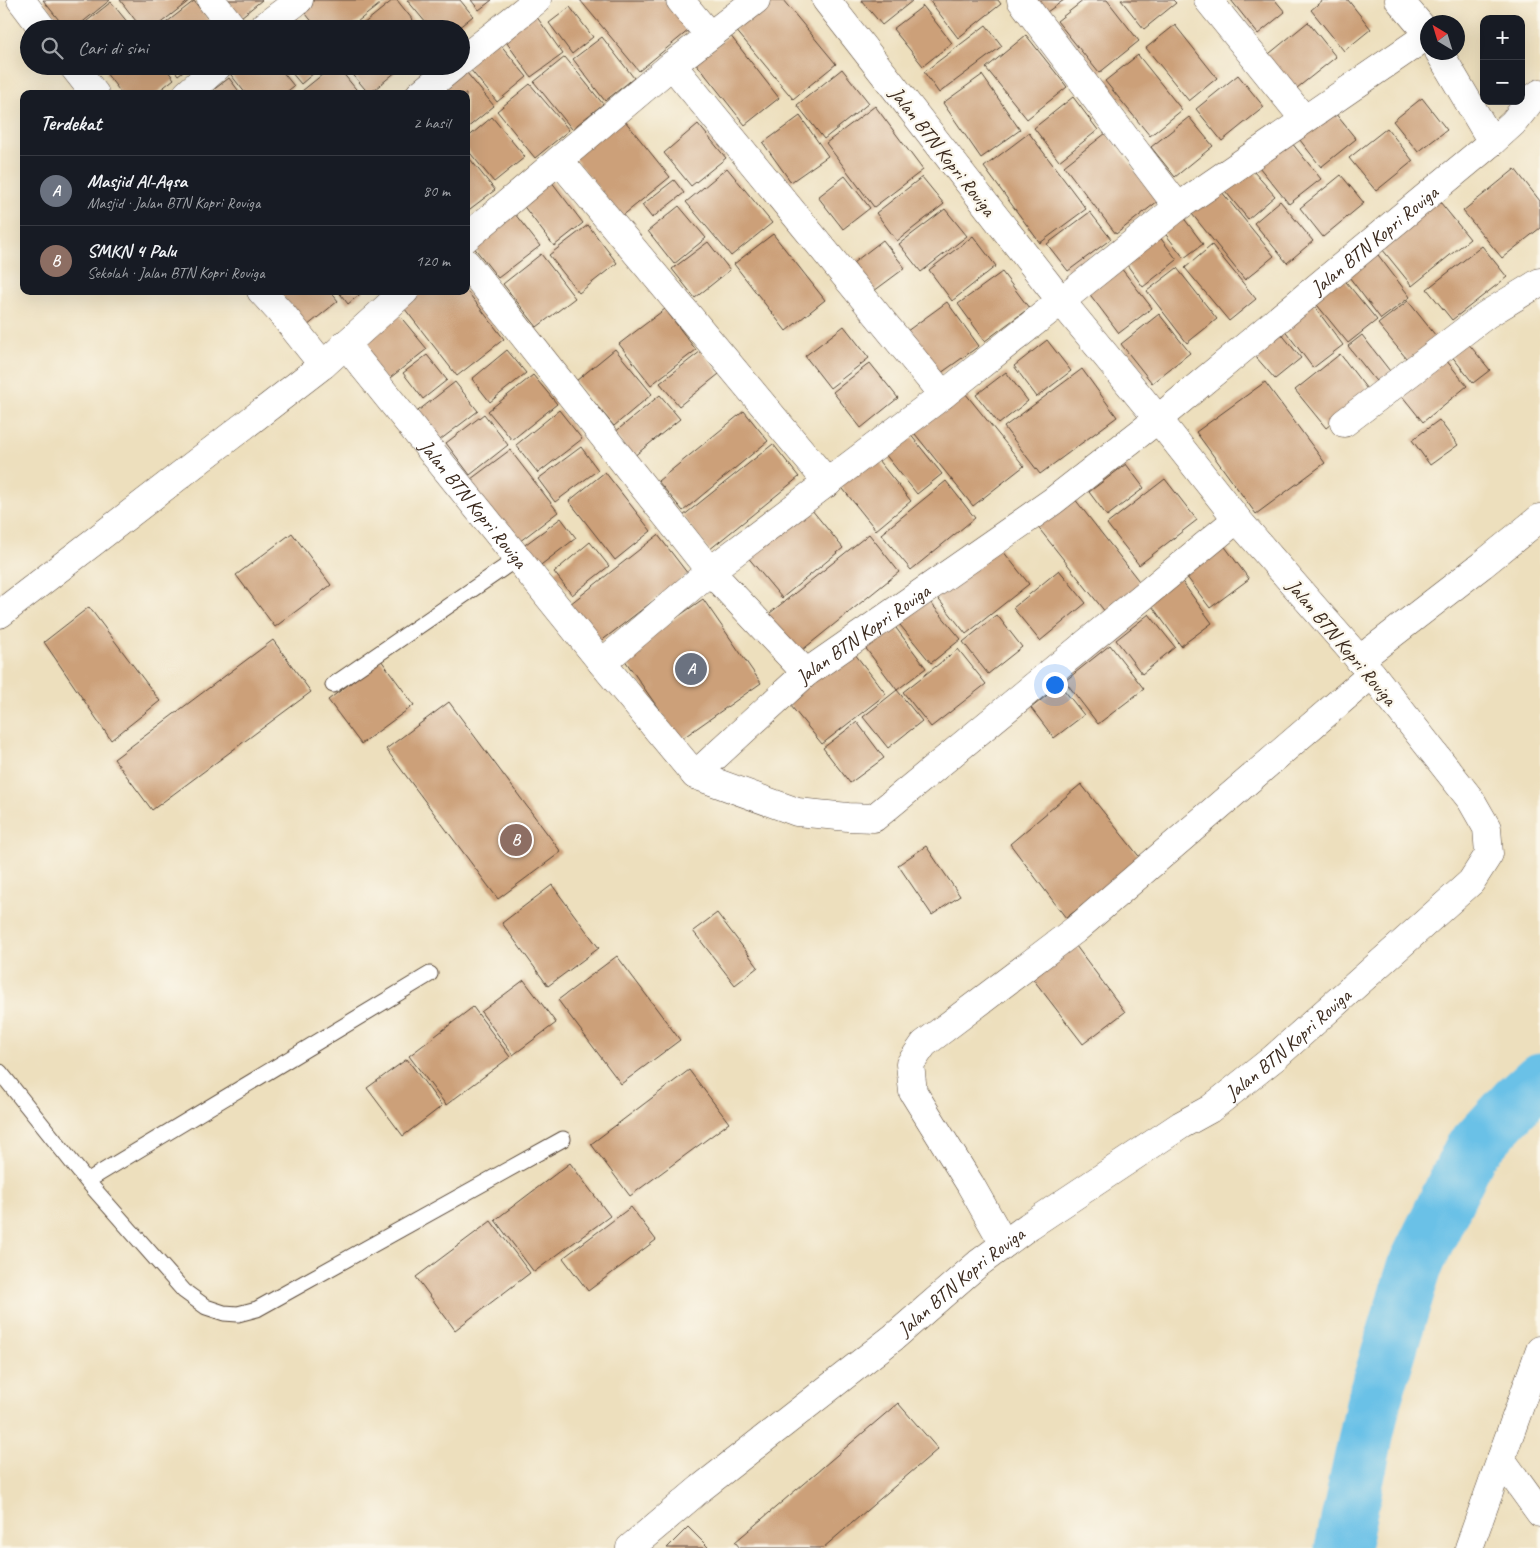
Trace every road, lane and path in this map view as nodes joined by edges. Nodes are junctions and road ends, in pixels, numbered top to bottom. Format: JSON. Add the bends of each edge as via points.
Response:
{"nodes":[{"id":1,"x":21,"y":0,"type":"edge"},
{"id":2,"x":211,"y":0,"type":"edge"},
{"id":3,"x":299,"y":0,"type":"edge"},
{"id":4,"x":537,"y":0,"type":"edge"},
{"id":5,"x":680,"y":0,"type":"edge"},
{"id":6,"x":756,"y":0,"type":"edge"},
{"id":7,"x":826,"y":0,"type":"edge"},
{"id":8,"x":1021,"y":0,"type":"edge"},
{"id":9,"x":1208,"y":0,"type":"edge"},
{"id":10,"x":1399,"y":0,"type":"edge"},
{"id":11,"x":36,"y":20,"type":"edge"},
{"id":12,"x":227,"y":20,"type":"edge"},
{"id":13,"x":273,"y":20,"type":"edge"},
{"id":14,"x":1420,"y":25,"type":"edge"},
{"id":15,"x":709,"y":35,"type":"junction"},
{"id":16,"x":1420,"y":39,"type":"edge"},
{"id":17,"x":470,"y":54,"type":"edge"},
{"id":18,"x":1444,"y":60,"type":"edge"},
{"id":19,"x":672,"y":65,"type":"junction"},
{"id":20,"x":80,"y":75,"type":"edge"},
{"id":21,"x":208,"y":75,"type":"edge"},
{"id":22,"x":443,"y":75,"type":"edge"},
{"id":23,"x":92,"y":90,"type":"edge"},
{"id":24,"x":191,"y":90,"type":"edge"},
{"id":25,"x":425,"y":90,"type":"edge"},
{"id":26,"x":1537,"y":104,"type":"edge"},
{"id":27,"x":1304,"y":119,"type":"junction"},
{"id":28,"x":1492,"y":142,"type":"junction"},
{"id":29,"x":559,"y":160,"type":"junction"},
{"id":30,"x":1178,"y":207,"type":"junction"},
{"id":31,"x":470,"y":235,"type":"edge"},
{"id":32,"x":470,"y":268,"type":"edge"},
{"id":33,"x":1540,"y":282,"type":"edge"},
{"id":34,"x":265,"y":295,"type":"edge"},
{"id":35,"x":400,"y":295,"type":"edge"},
{"id":36,"x":1062,"y":301,"type":"junction"},
{"id":37,"x":345,"y":344,"type":"junction"},
{"id":38,"x":323,"y":365,"type":"junction"},
{"id":39,"x":943,"y":395,"type":"junction"},
{"id":40,"x":1158,"y":419,"type":"junction"},
{"id":41,"x":1344,"y":423,"type":"dead end"},
{"id":42,"x":828,"y":482,"type":"junction"},
{"id":43,"x":1540,"y":518,"type":"edge"},
{"id":44,"x":1237,"y":519,"type":"junction"},
{"id":45,"x":518,"y":558,"type":"junction"},
{"id":46,"x":710,"y":571,"type":"junction"},
{"id":47,"x":0,"y":614,"type":"edge"},
{"id":48,"x":602,"y":663,"type":"junction"},
{"id":49,"x":1365,"y":667,"type":"junction"},
{"id":50,"x":806,"y":674,"type":"junction"},
{"id":51,"x":333,"y":685,"type":"dead end"},
{"id":52,"x":695,"y":775,"type":"junction"},
{"id":53,"x":430,"y":974,"type":"dead end"},
{"id":54,"x":0,"y":1072,"type":"edge"},
{"id":55,"x":563,"y":1139,"type":"dead end"},
{"id":56,"x":87,"y":1181,"type":"junction"},
{"id":57,"x":1004,"y":1244,"type":"junction"},
{"id":58,"x":1540,"y":1350,"type":"edge"},
{"id":59,"x":1501,"y":1459,"type":"junction"},
{"id":60,"x":1540,"y":1513,"type":"edge"},
{"id":61,"x":630,"y":1548,"type":"edge"},
{"id":62,"x":1469,"y":1548,"type":"edge"}],
"edges":[{"from":1,"to":11,"type":"street"},
{"from":2,"to":12,"type":"street"},
{"from":3,"to":13,"type":"street"},
{"from":4,"to":17,"type":"street"},
{"from":5,"to":15,"type":"street"},
{"from":6,"to":15,"type":"street"},
{"from":7,"to":36,"type":"street","name":"Jalan BTN Kopri Roviga"},
{"from":8,"to":30,"type":"street"},
{"from":9,"to":27,"type":"street"},
{"from":10,"to":14,"type":"street"},
{"from":15,"to":19,"type":"street"},
{"from":16,"to":27,"type":"street"},
{"from":18,"to":28,"type":"street"},
{"from":19,"to":29,"type":"street"},
{"from":19,"to":39,"type":"street"},
{"from":20,"to":23,"type":"street"},
{"from":21,"to":24,"type":"street"},
{"from":22,"to":25,"type":"street"},
{"from":26,"to":28,"type":"street","name":"Jalan BTN Kopri Roviga"},
{"from":27,"to":30,"type":"street"},
{"from":28,"to":40,"type":"street","name":"Jalan BTN Kopri Roviga"},
{"from":29,"to":31,"type":"street"},
{"from":29,"to":42,"type":"street"},
{"from":30,"to":36,"type":"street"},
{"from":32,"to":46,"type":"street"},
{"from":33,"to":41,"type":"street","via":[[1486,316]]},
{"from":34,"to":38,"type":"street"},
{"from":35,"to":37,"type":"street"},
{"from":36,"to":39,"type":"street"},
{"from":36,"to":40,"type":"street","name":"Jalan BTN Kopri Roviga"},
{"from":37,"to":38,"type":"street"},
{"from":37,"to":45,"type":"street","name":"Jalan BTN Kopri Roviga"},
{"from":38,"to":47,"type":"street"},
{"from":39,"to":42,"type":"street"},
{"from":40,"to":44,"type":"street","name":"Jalan BTN Kopri Roviga"},
{"from":40,"to":50,"type":"street","name":"Jalan BTN Kopri Roviga","via":[[1053,501]]},
{"from":42,"to":46,"type":"street"},
{"from":43,"to":49,"type":"street"},
{"from":44,"to":49,"type":"street","name":"Jalan BTN Kopri Roviga"},
{"from":44,"to":52,"type":"street","via":[[874,818],[797,812]]},
{"from":45,"to":48,"type":"street","name":"Jalan BTN Kopri Roviga"},
{"from":45,"to":51,"type":"lane"},
{"from":46,"to":48,"type":"street"},
{"from":46,"to":50,"type":"street"},
{"from":48,"to":52,"type":"street","name":"Jalan BTN Kopri Roviga"},
{"from":49,"to":57,"type":"street","via":[[1075,930],[924,1044],[910,1064],[913,1092]]},
{"from":49,"to":57,"type":"street","name":"Jalan BTN Kopri Roviga","via":[[1471,800],[1487,828],[1489,854],[1485,861],[1471,882],[1274,1058],[1210,1109],[1181,1125]]},
{"from":50,"to":52,"type":"street","name":"Jalan BTN Kopri Roviga"},
{"from":53,"to":56,"type":"lane"},
{"from":54,"to":56,"type":"lane"},
{"from":55,"to":56,"type":"lane","via":[[257,1309],[238,1314],[206,1307],[184,1291]]},
{"from":57,"to":61,"type":"street","name":"Jalan BTN Kopri Roviga","via":[[894,1337],[701,1488]]},
{"from":58,"to":59,"type":"street"},
{"from":59,"to":60,"type":"street"},
{"from":59,"to":62,"type":"street"}]}
